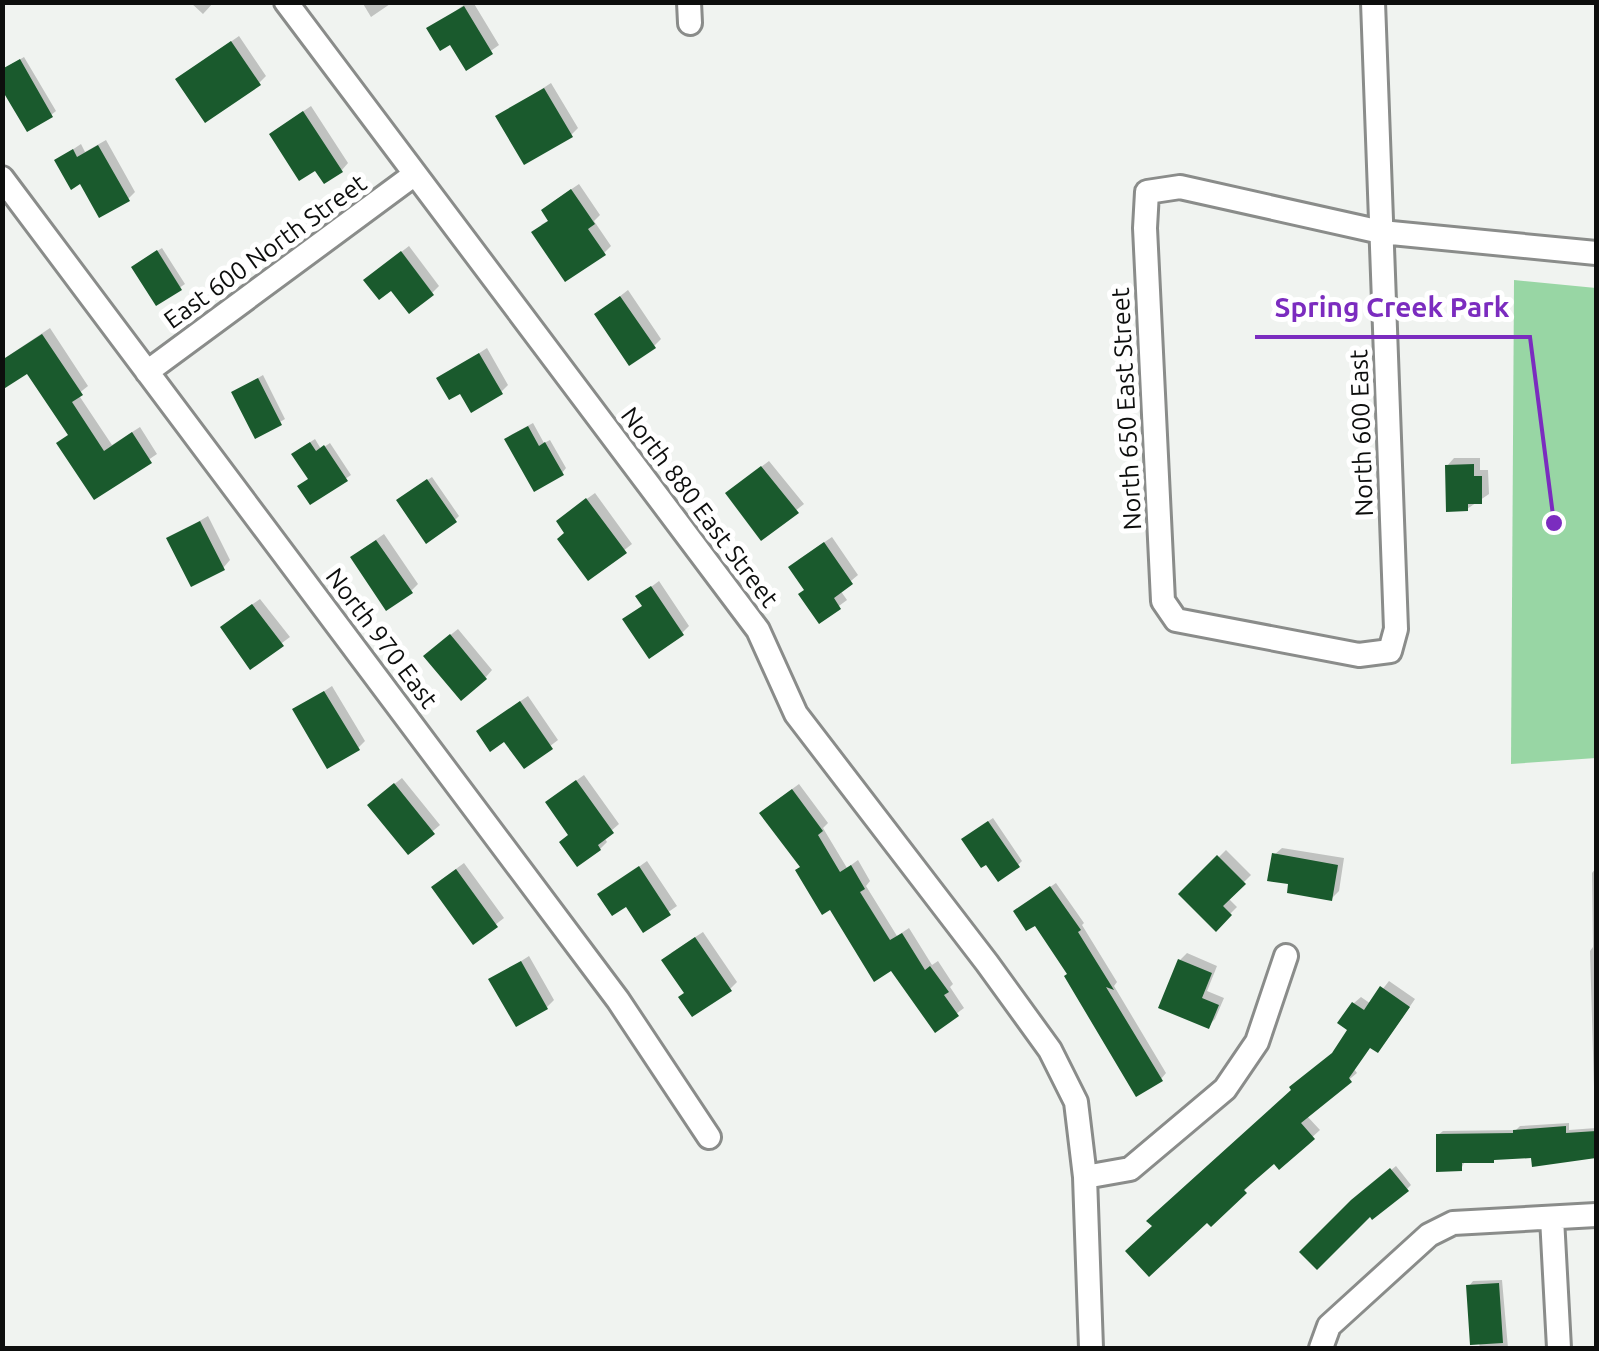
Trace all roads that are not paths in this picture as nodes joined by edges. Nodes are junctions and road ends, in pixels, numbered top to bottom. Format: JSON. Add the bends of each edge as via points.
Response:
{"nodes":[{"id":1,"x":286,"y":2,"type":"edge"},
{"id":2,"x":1372,"y":2,"type":"edge"},
{"id":3,"x":415,"y":174,"type":"junction"},
{"id":4,"x":2,"y":178,"type":"edge"},
{"id":5,"x":1380,"y":232,"type":"junction"},
{"id":6,"x":1596,"y":253,"type":"edge"},
{"id":7,"x":147,"y":372,"type":"junction"},
{"id":8,"x":1359,"y":655,"type":"joint"},
{"id":9,"x":1286,"y":956,"type":"dead end"},
{"id":10,"x":709,"y":1137,"type":"dead end"},
{"id":11,"x":1086,"y":1177,"type":"junction"},
{"id":12,"x":1596,"y":1215,"type":"edge"},
{"id":13,"x":1552,"y":1218,"type":"junction"},
{"id":14,"x":1091,"y":1348,"type":"edge"},
{"id":15,"x":1321,"y":1348,"type":"edge"},
{"id":16,"x":1559,"y":1348,"type":"edge"}],
"edges":[{"from":1,"to":3,"type":"street","name":"North 880 East Street"},
{"from":2,"to":5,"type":"street","name":"North 600 East"},
{"from":3,"to":7,"type":"street","name":"East 600 North Street"},
{"from":3,"to":11,"type":"street","name":"North 880 East Street","via":[[758,630],[796,714],[1050,1050],[1076,1102]]},
{"from":4,"to":7,"type":"street","name":"North 970 East"},
{"from":5,"to":6,"type":"street"},
{"from":5,"to":8,"type":"street","name":"North 600 East","via":[[1396,630],[1390,651]]},
{"from":5,"to":8,"type":"street","name":"North 650 East Street","via":[[1180,186],[1147,192],[1163,601],[1176,620]]},
{"from":7,"to":10,"type":"street","name":"North 970 East","via":[[618,1000]]},
{"from":9,"to":11,"type":"street","via":[[1257,1042],[1226,1089],[1130,1170]]},
{"from":11,"to":14,"type":"street","name":"North 880 East Street"},
{"from":12,"to":13,"type":"street"},
{"from":13,"to":15,"type":"street","via":[[1453,1223],[1430,1235],[1329,1326]]},
{"from":13,"to":16,"type":"street"}]}
